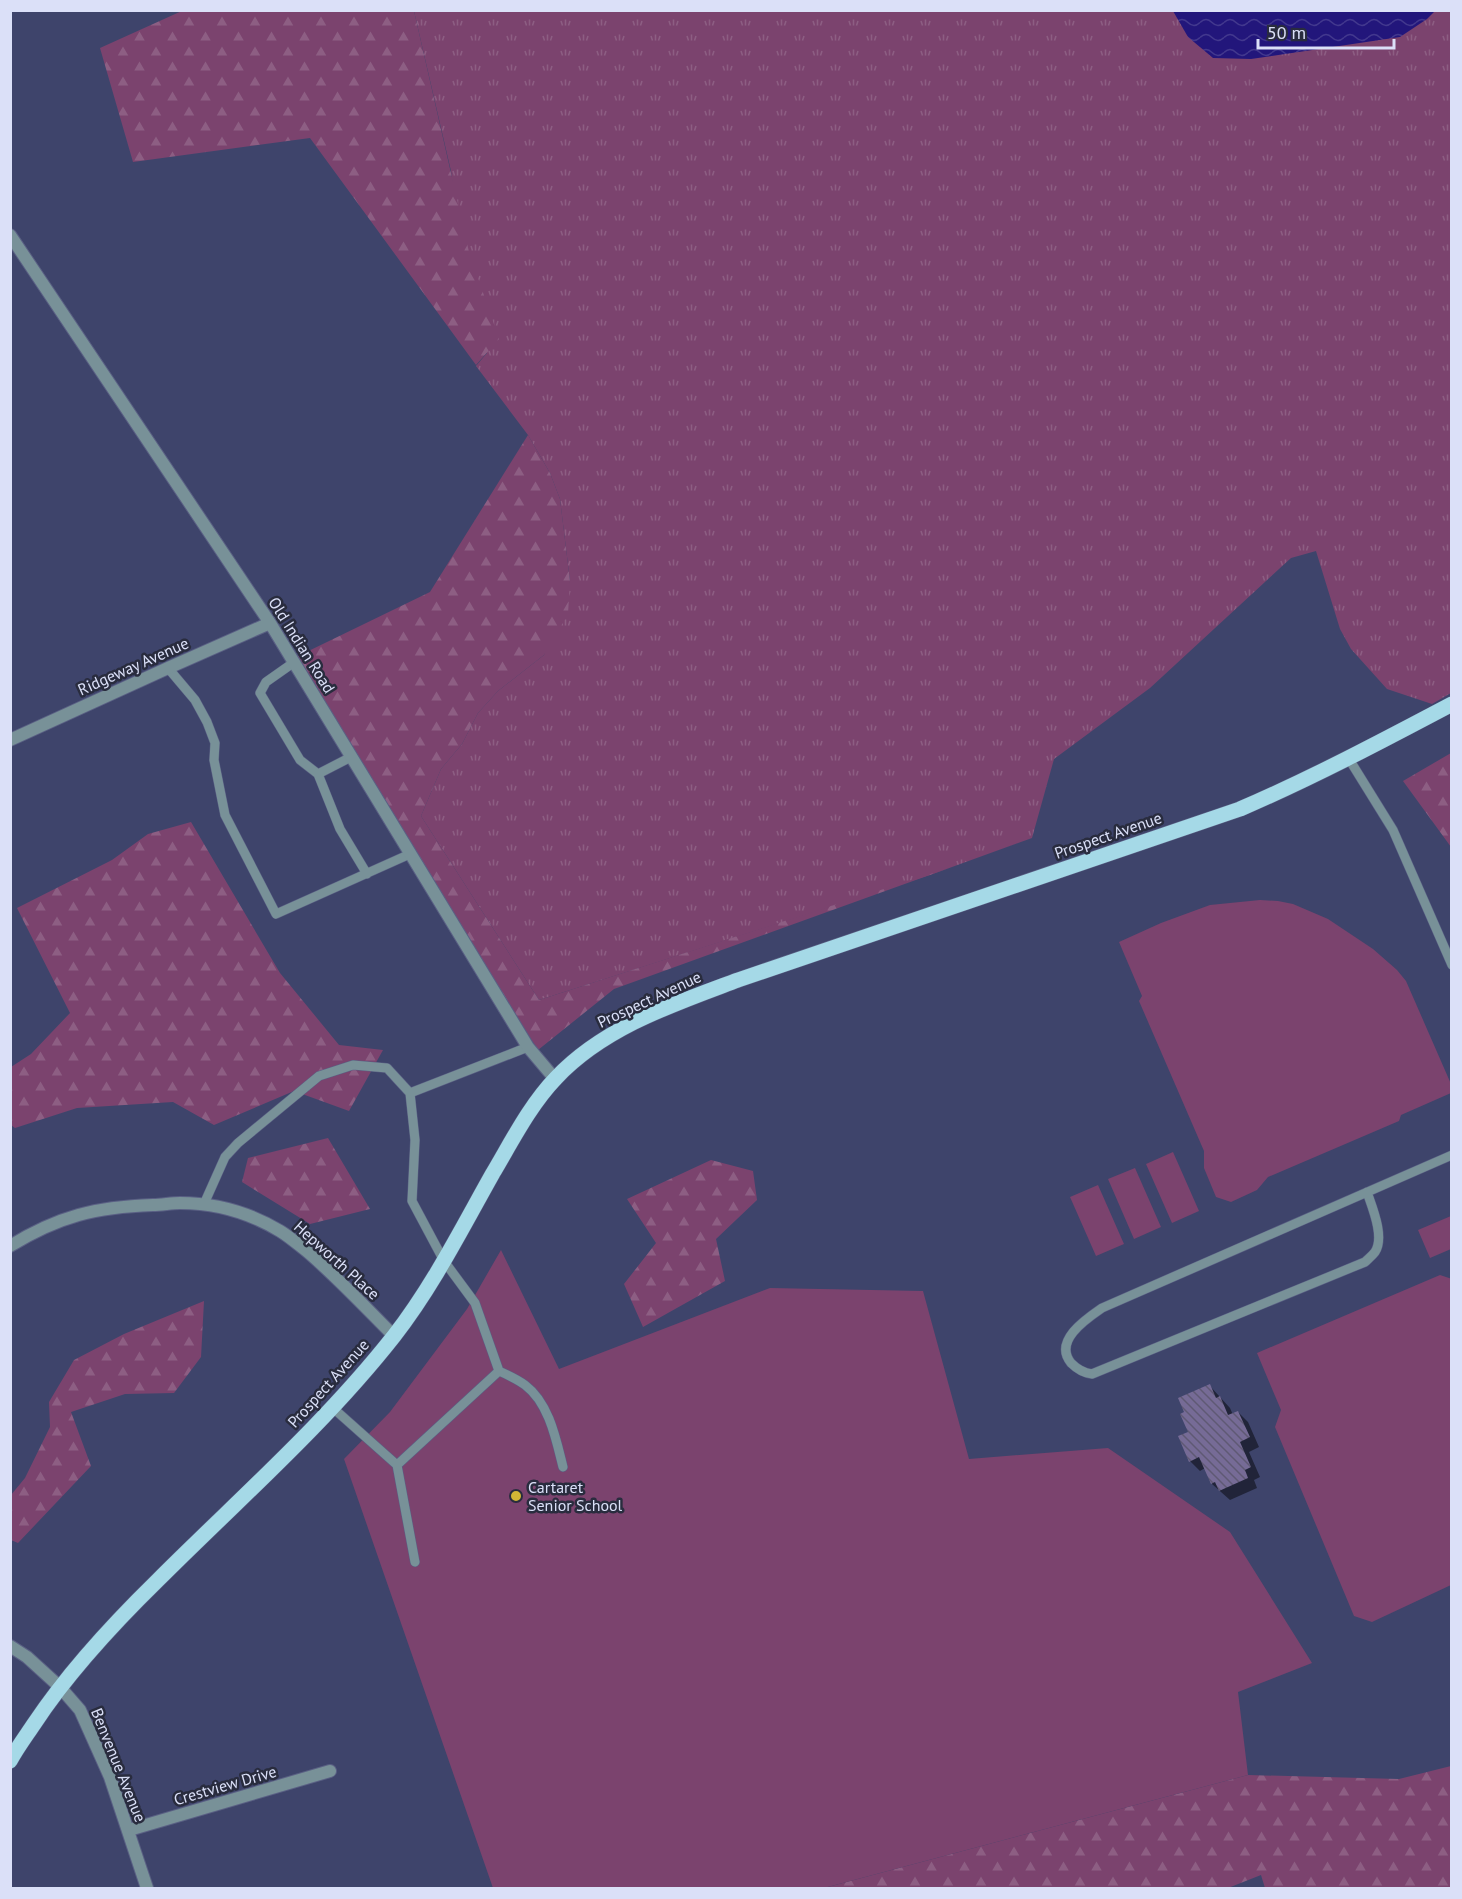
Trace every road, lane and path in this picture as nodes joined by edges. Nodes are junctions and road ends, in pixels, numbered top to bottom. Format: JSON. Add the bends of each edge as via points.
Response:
{"nodes":[{"id":1,"x":10,"y":235,"type":"edge"},
{"id":2,"x":270,"y":623,"type":"junction"},
{"id":3,"x":293,"y":663,"type":"junction"},
{"id":4,"x":168,"y":668,"type":"junction"},
{"id":5,"x":1452,"y":704,"type":"edge"},
{"id":6,"x":10,"y":740,"type":"edge"},
{"id":7,"x":351,"y":757,"type":"junction"},
{"id":8,"x":1349,"y":759,"type":"junction"},
{"id":9,"x":318,"y":774,"type":"junction"},
{"id":10,"x":410,"y":854,"type":"junction"},
{"id":11,"x":368,"y":874,"type":"junction"},
{"id":12,"x":1452,"y":965,"type":"edge"},
{"id":13,"x":528,"y":1047,"type":"junction"},
{"id":14,"x":555,"y":1078,"type":"junction"},
{"id":15,"x":410,"y":1093,"type":"junction"},
{"id":16,"x":1452,"y":1155,"type":"edge"},
{"id":17,"x":1367,"y":1192,"type":"junction"},
{"id":18,"x":204,"y":1204,"type":"junction"},
{"id":19,"x":10,"y":1246,"type":"edge"},
{"id":20,"x":444,"y":1261,"type":"junction"},
{"id":21,"x":394,"y":1336,"type":"junction"},
{"id":22,"x":499,"y":1371,"type":"junction"},
{"id":23,"x":333,"y":1408,"type":"junction"},
{"id":24,"x":397,"y":1465,"type":"junction"},
{"id":25,"x":563,"y":1467,"type":"dead end"},
{"id":26,"x":415,"y":1562,"type":"dead end"},
{"id":27,"x":10,"y":1646,"type":"edge"},
{"id":28,"x":60,"y":1687,"type":"junction"},
{"id":29,"x":10,"y":1761,"type":"edge"},
{"id":30,"x":330,"y":1771,"type":"dead end"},
{"id":31,"x":129,"y":1830,"type":"junction"},
{"id":32,"x":147,"y":1888,"type":"edge"}],
"edges":[{"from":1,"to":2,"type":"street","name":"Old Indian Road"},
{"from":2,"to":3,"type":"street","name":"Old Indian Road"},
{"from":2,"to":4,"type":"street","name":"Ridgeway Avenue"},
{"from":3,"to":7,"type":"street","name":"Old Indian Road"},
{"from":3,"to":9,"type":"lane","via":[[266,682],[260,693],[300,760]]},
{"from":4,"to":6,"type":"street","name":"Ridgeway Avenue"},
{"from":4,"to":11,"type":"lane","via":[[195,700],[207,722],[215,743],[214,760],[225,815],[276,914]]},
{"from":5,"to":8,"type":"main road","name":"Prospect Avenue"},
{"from":7,"to":9,"type":"lane"},
{"from":7,"to":10,"type":"street","name":"Old Indian Road"},
{"from":8,"to":12,"type":"lane","via":[[1393,830]]},
{"from":8,"to":14,"type":"main road","name":"Prospect Avenue","via":[[1240,808],[677,1003],[593,1046]]},
{"from":9,"to":11,"type":"lane","via":[[340,829]]},
{"from":10,"to":11,"type":"lane"},
{"from":10,"to":13,"type":"street","name":"Old Indian Road"},
{"from":13,"to":14,"type":"street","name":"Old Indian Road"},
{"from":13,"to":15,"type":"lane"},
{"from":14,"to":20,"type":"main road","name":"Prospect Avenue","via":[[510,1143]]},
{"from":15,"to":18,"type":"lane","via":[[387,1068],[353,1065],[319,1076],[225,1157]]},
{"from":15,"to":20,"type":"lane","via":[[415,1140],[412,1201]]},
{"from":16,"to":17,"type":"lane"},
{"from":17,"to":17,"type":"lane","via":[[1102,1308],[1077,1329],[1065,1346],[1067,1356],[1072,1364],[1092,1374],[1365,1262],[1376,1251],[1379,1240]]},
{"from":18,"to":19,"type":"street","name":"Hepworth Place","via":[[128,1205],[77,1214]]},
{"from":18,"to":21,"type":"street","name":"Hepworth Place","via":[[233,1210],[282,1232],[327,1268]]},
{"from":20,"to":21,"type":"main road","name":"Prospect Avenue"},
{"from":20,"to":22,"type":"lane","via":[[475,1303]]},
{"from":21,"to":23,"type":"main road","name":"Prospect Avenue"},
{"from":22,"to":24,"type":"lane"},
{"from":22,"to":25,"type":"lane","via":[[526,1385],[538,1399],[554,1429]]},
{"from":23,"to":24,"type":"lane"},
{"from":23,"to":28,"type":"main road","name":"Prospect Avenue","via":[[116,1621]]},
{"from":24,"to":26,"type":"lane"},
{"from":27,"to":28,"type":"street","name":"Benvenue Avenue"},
{"from":28,"to":29,"type":"main road","name":"Prospect Avenue"},
{"from":28,"to":31,"type":"street","name":"Benvenue Avenue","via":[[80,1710]]},
{"from":30,"to":31,"type":"street","name":"Crestview Drive"},
{"from":31,"to":32,"type":"street","name":"Benvenue Avenue"}]}
